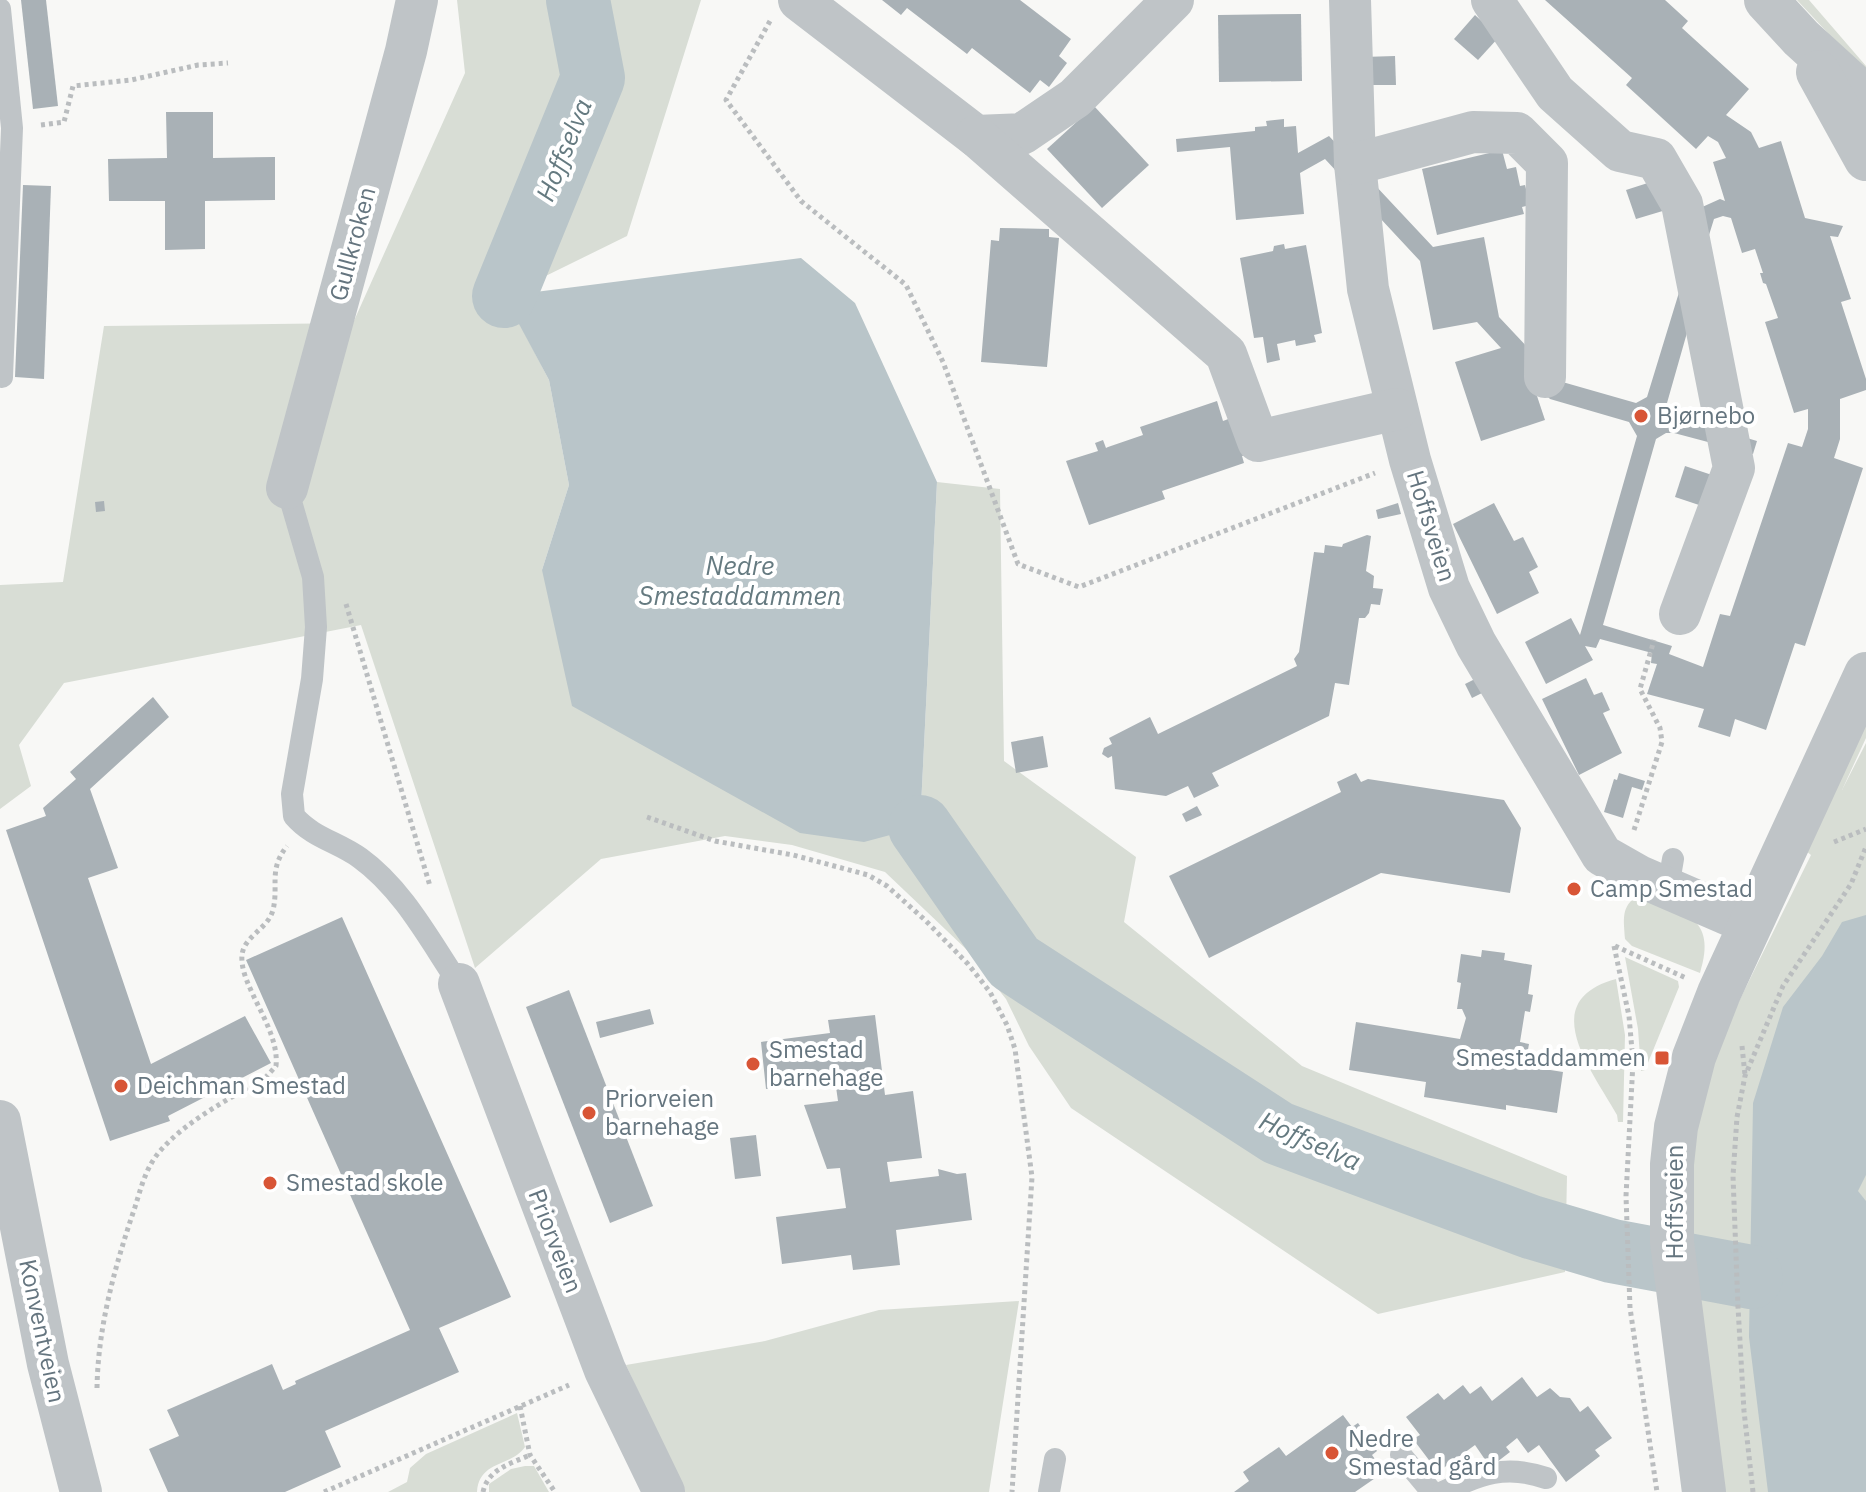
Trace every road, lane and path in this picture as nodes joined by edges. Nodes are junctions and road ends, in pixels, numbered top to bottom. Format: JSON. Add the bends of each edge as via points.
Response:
{"nodes":[{"id":1,"x":417,"y":0,"type":"edge"},
{"id":2,"x":1173,"y":0,"type":"edge"},
{"id":3,"x":1350,"y":0,"type":"edge"},
{"id":4,"x":1492,"y":0,"type":"edge"},
{"id":5,"x":1766,"y":0,"type":"edge"},
{"id":6,"x":787,"y":6,"type":"edge"},
{"id":7,"x":0,"y":9,"type":"edge"},
{"id":8,"x":1801,"y":38,"type":"junction"},
{"id":9,"x":228,"y":63,"type":"dead end"},
{"id":10,"x":1866,"y":102,"type":"edge"},
{"id":11,"x":12,"y":128,"type":"junction"},
{"id":12,"x":976,"y":136,"type":"junction"},
{"id":13,"x":1620,"y":151,"type":"junction"},
{"id":14,"x":1866,"y":159,"type":"edge"},
{"id":15,"x":1547,"y":163,"type":"junction"},
{"id":16,"x":1355,"y":164,"type":"junction"},
{"id":17,"x":2,"y":377,"type":"dead end"},
{"id":18,"x":1545,"y":377,"type":"dead end"},
{"id":19,"x":1397,"y":409,"type":"junction"},
{"id":20,"x":1410,"y":460,"type":"junction"},
{"id":21,"x":287,"y":488,"type":"joint"},
{"id":22,"x":343,"y":595,"type":"dead end"},
{"id":23,"x":1680,"y":614,"type":"joint"},
{"id":24,"x":1866,"y":674,"type":"edge"},
{"id":25,"x":647,"y":817,"type":"dead end"},
{"id":26,"x":303,"y":826,"type":"junction"},
{"id":27,"x":1866,"y":829,"type":"edge"},
{"id":28,"x":1829,"y":845,"type":"dead end"},
{"id":29,"x":1866,"y":847,"type":"edge"},
{"id":30,"x":1623,"y":867,"type":"junction"},
{"id":31,"x":432,"y":894,"type":"dead end"},
{"id":32,"x":1750,"y":924,"type":"junction"},
{"id":33,"x":1690,"y":980,"type":"dead end"},
{"id":34,"x":459,"y":984,"type":"joint"},
{"id":35,"x":1633,"y":1077,"type":"junction"},
{"id":36,"x":1642,"y":1078,"type":"dead end"},
{"id":37,"x":0,"y":1121,"type":"edge"},
{"id":38,"x":605,"y":1370,"type":"junction"},
{"id":39,"x":96,"y":1393,"type":"dead end"},
{"id":40,"x":520,"y":1406,"type":"junction"},
{"id":41,"x":530,"y":1455,"type":"junction"},
{"id":42,"x":1401,"y":1455,"type":"dead end"},
{"id":43,"x":1055,"y":1459,"type":"dead end"},
{"id":44,"x":1546,"y":1478,"type":"dead end"},
{"id":45,"x":81,"y":1492,"type":"edge"},
{"id":46,"x":324,"y":1492,"type":"edge"},
{"id":47,"x":483,"y":1492,"type":"edge"},
{"id":48,"x":555,"y":1492,"type":"edge"},
{"id":49,"x":664,"y":1492,"type":"edge"},
{"id":50,"x":1012,"y":1492,"type":"edge"},
{"id":51,"x":1049,"y":1492,"type":"edge"},
{"id":52,"x":1432,"y":1492,"type":"edge"},
{"id":53,"x":1443,"y":1492,"type":"edge"},
{"id":54,"x":1657,"y":1492,"type":"edge"},
{"id":55,"x":1704,"y":1492,"type":"edge"},
{"id":56,"x":1753,"y":1492,"type":"edge"}],
"edges":[{"from":1,"to":21,"type":"street","name":"Gullkroken"},
{"from":2,"to":12,"type":"street","via":[[1065,105],[1022,134]]},
{"from":3,"to":16,"type":"street","name":"Hoffsveien"},
{"from":4,"to":13,"type":"street","via":[[1555,93]]},
{"from":5,"to":8,"type":"street"},
{"from":6,"to":12,"type":"street"},
{"from":6,"to":20,"type":"path","via":[[726,100],[801,201],[906,285],[943,362],[1018,564],[1079,587]]},
{"from":7,"to":11,"type":"lane"},
{"from":8,"to":10,"type":"street"},
{"from":8,"to":14,"type":"street"},
{"from":9,"to":11,"type":"path","via":[[73,86],[64,122]]},
{"from":11,"to":17,"type":"lane"},
{"from":12,"to":19,"type":"street","via":[[1226,354],[1258,441]]},
{"from":13,"to":15,"type":"street"},
{"from":13,"to":23,"type":"street","via":[[1656,159],[1682,204],[1734,468]]},
{"from":15,"to":16,"type":"street","via":[[1517,133],[1473,132]]},
{"from":15,"to":18,"type":"street"},
{"from":16,"to":19,"type":"street","name":"Hoffsveien","via":[[1368,289]]},
{"from":19,"to":20,"type":"street","name":"Hoffsveien"},
{"from":20,"to":30,"type":"street","name":"Hoffsveien","via":[[1449,588],[1476,644],[1602,855]]},
{"from":21,"to":26,"type":"lane","via":[[313,577],[316,627],[291,805]]},
{"from":22,"to":31,"type":"path"},
{"from":23,"to":30,"type":"path","via":[[1661,619],[1642,680],[1640,689],[1662,742]]},
{"from":24,"to":32,"type":"street","name":"Hoffsveien"},
{"from":25,"to":50,"type":"path","via":[[715,841],[868,875],[925,920],[990,992],[1015,1049],[1032,1177]]},
{"from":26,"to":34,"type":"lane","via":[[359,857],[384,879]]},
{"from":26,"to":39,"type":"path","via":[[283,849],[274,872],[268,922],[242,955],[277,1048],[276,1066],[180,1131],[148,1169],[118,1256],[100,1341]]},
{"from":27,"to":28,"type":"path"},
{"from":29,"to":56,"type":"path","via":[[1843,896],[1783,986],[1745,1076],[1737,1117],[1738,1307]]},
{"from":30,"to":32,"type":"street","name":"Hoffsveien","via":[[1671,874]]},
{"from":32,"to":55,"type":"street","name":"Hoffsveien","via":[[1705,1027],[1683,1094],[1672,1164],[1677,1294]]},
{"from":33,"to":35,"type":"path","via":[[1614,946],[1629,1016]]},
{"from":34,"to":38,"type":"street","name":"Priorveien"},
{"from":35,"to":36,"type":"path"},
{"from":35,"to":54,"type":"path","via":[[1628,1279]]},
{"from":37,"to":45,"type":"street","name":"Konventveien","via":[[48,1364]]},
{"from":38,"to":40,"type":"path"},
{"from":38,"to":49,"type":"street","name":"Priorveien"},
{"from":40,"to":41,"type":"path"},
{"from":40,"to":46,"type":"path"},
{"from":41,"to":47,"type":"path","via":[[495,1471]]},
{"from":41,"to":48,"type":"path"},
{"from":42,"to":52,"type":"lane"},
{"from":43,"to":51,"type":"lane"},
{"from":44,"to":53,"type":"lane","via":[[1497,1471]]}]}
